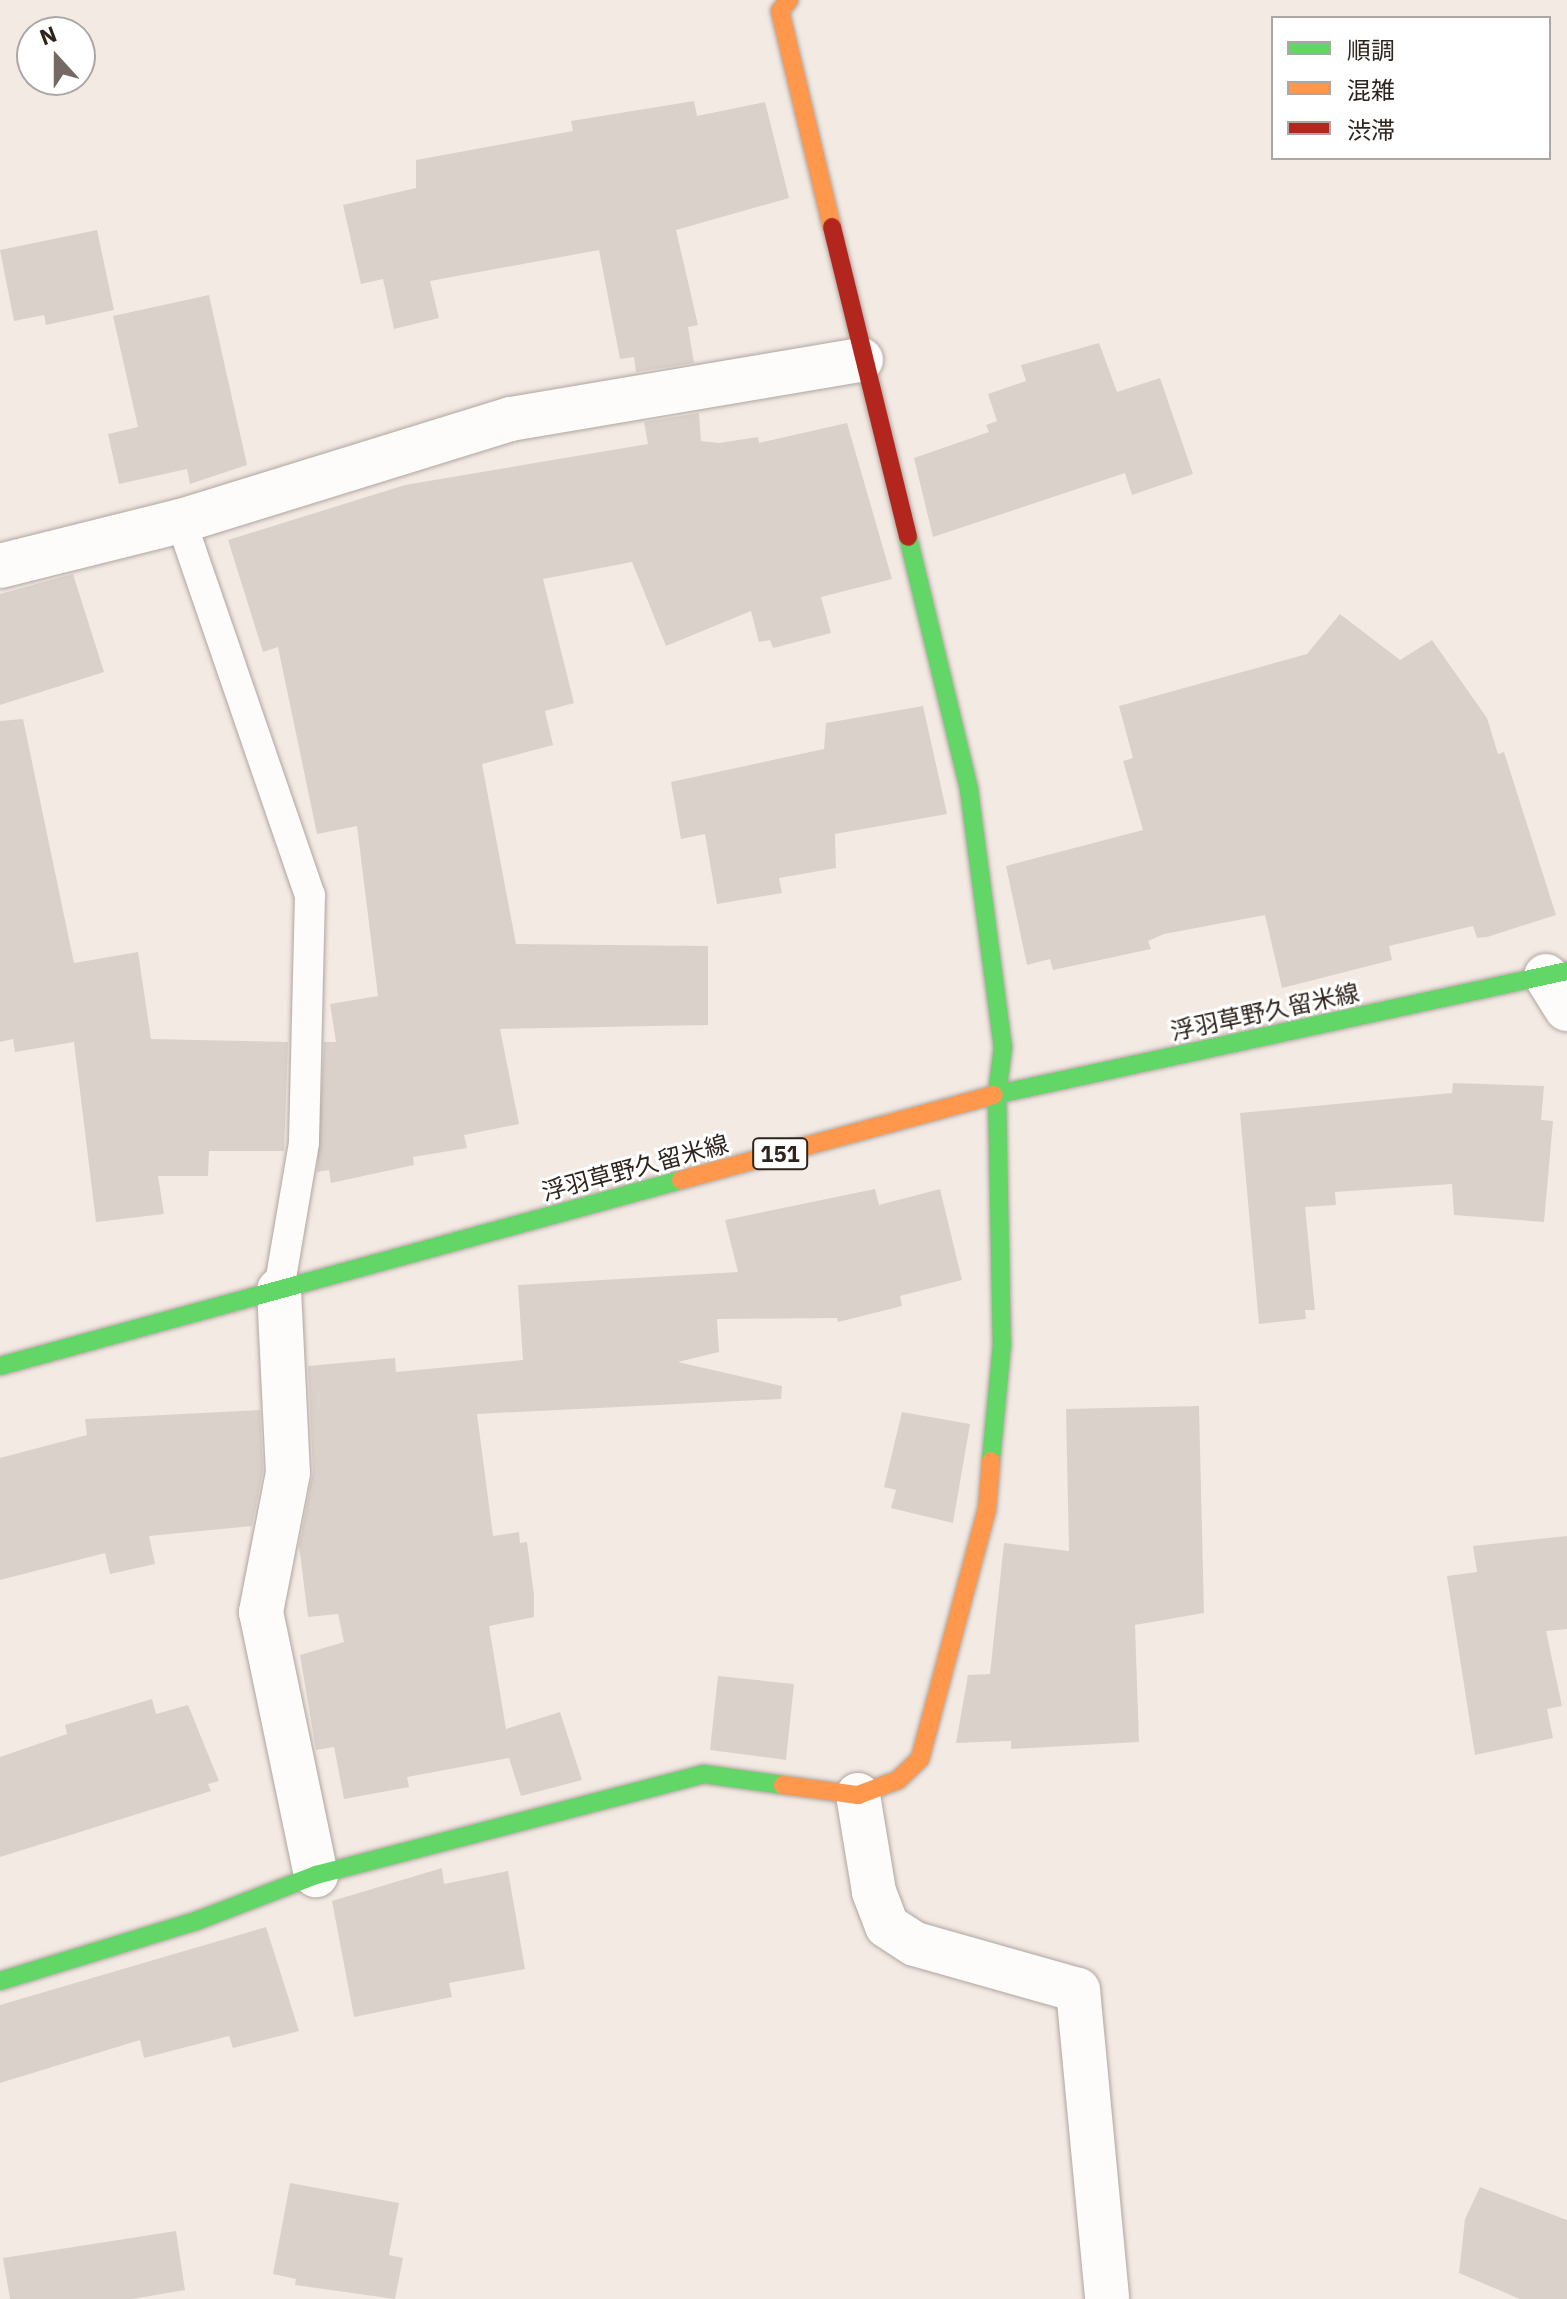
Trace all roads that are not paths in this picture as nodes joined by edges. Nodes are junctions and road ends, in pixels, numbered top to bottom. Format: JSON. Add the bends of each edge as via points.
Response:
{"nodes":[{"id":1,"x":776,"y":4,"type":"edge"},
{"id":2,"x":861,"y":360,"type":"junction"},
{"id":3,"x":181,"y":521,"type":"junction"},
{"id":4,"x":0,"y":566,"type":"edge"},
{"id":5,"x":1560,"y":985,"type":"edge"},
{"id":6,"x":997,"y":1094,"type":"junction"},
{"id":7,"x":279,"y":1290,"type":"junction"},
{"id":8,"x":0,"y":1366,"type":"edge"},
{"id":9,"x":858,"y":1795,"type":"junction"},
{"id":10,"x":316,"y":1875,"type":"junction"},
{"id":11,"x":0,"y":1981,"type":"edge"},
{"id":12,"x":1107,"y":2299,"type":"edge"}],
"edges":[{"from":1,"to":2,"type":"street"},
{"from":2,"to":3,"type":"street","via":[[511,419]]},
{"from":2,"to":6,"type":"street","via":[[969,790],[1003,1047]]},
{"from":3,"to":4,"type":"street"},
{"from":3,"to":7,"type":"lane","via":[[310,895],[304,1143]]},
{"from":5,"to":6,"type":"street","name":"浮羽草野久留米線","number":"151"},
{"from":6,"to":7,"type":"street","name":"浮羽草野久留米線","number":"151"},
{"from":6,"to":9,"type":"street","via":[[1002,1344],[987,1509],[920,1759],[898,1780]]},
{"from":7,"to":8,"type":"street","name":"浮羽草野久留米線","number":"151"},
{"from":7,"to":10,"type":"street","via":[[288,1473],[261,1612]]},
{"from":9,"to":10,"type":"street","via":[[703,1774]]},
{"from":9,"to":12,"type":"street","via":[[874,1892],[887,1926],[915,1944],[1078,1990]]},
{"from":10,"to":11,"type":"street","via":[[196,1921]]}]}
